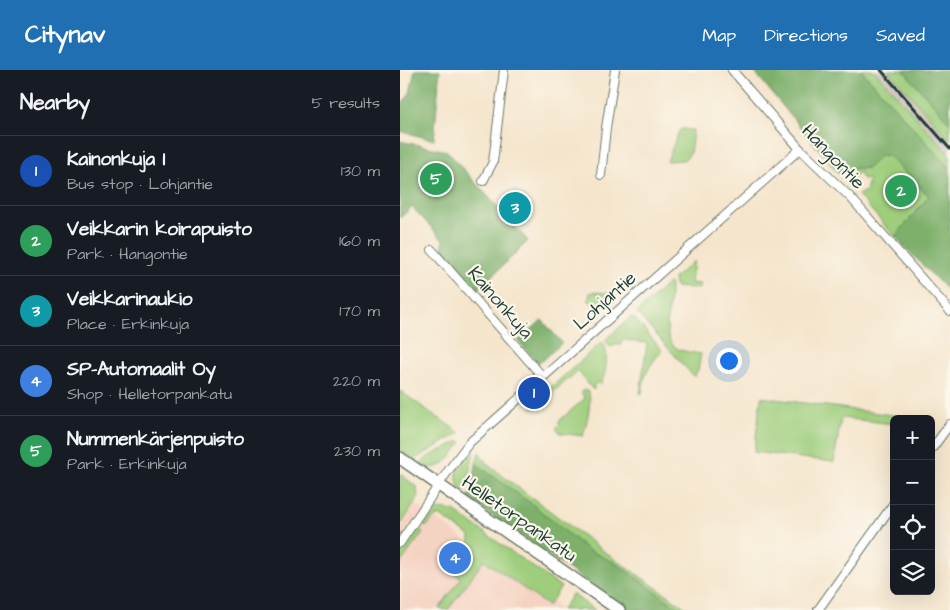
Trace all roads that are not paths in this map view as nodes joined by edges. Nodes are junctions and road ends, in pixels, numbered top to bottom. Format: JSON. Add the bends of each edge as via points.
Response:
{"nodes":[{"id":1,"x":504,"y":70,"type":"edge"},
{"id":2,"x":615,"y":70,"type":"edge"},
{"id":3,"x":732,"y":70,"type":"edge"},
{"id":4,"x":800,"y":148,"type":"junction"},
{"id":5,"x":601,"y":175,"type":"dead end"},
{"id":6,"x":484,"y":181,"type":"dead end"},
{"id":7,"x":432,"y":250,"type":"dead end"},
{"id":8,"x":950,"y":311,"type":"edge"},
{"id":9,"x":543,"y":377,"type":"junction"},
{"id":10,"x":950,"y":424,"type":"edge"},
{"id":11,"x":935,"y":445,"type":"edge"},
{"id":12,"x":400,"y":458,"type":"edge"},
{"id":13,"x":440,"y":485,"type":"junction"},
{"id":14,"x":892,"y":505,"type":"edge"},
{"id":15,"x":400,"y":543,"type":"edge"},
{"id":16,"x":619,"y":610,"type":"edge"},
{"id":17,"x":818,"y":610,"type":"edge"}],
"edges":[{"from":1,"to":6,"type":"street","via":[[493,162]]},
{"from":2,"to":5,"type":"street"},
{"from":3,"to":4,"type":"street","name":"Hangontie"},
{"from":4,"to":8,"type":"street","name":"Hangontie","via":[[851,198]]},
{"from":4,"to":9,"type":"street","name":"Lohjantie"},
{"from":7,"to":9,"type":"street","name":"Kainonkuja"},
{"from":9,"to":13,"type":"street","name":"Lohjantie","via":[[470,443]]},
{"from":10,"to":11,"type":"street"},
{"from":12,"to":13,"type":"street","name":"Helletorpankatu"},
{"from":13,"to":15,"type":"street","name":"Lohjantie"},
{"from":13,"to":16,"type":"street","name":"Helletorpankatu"},
{"from":14,"to":17,"type":"street"}]}
